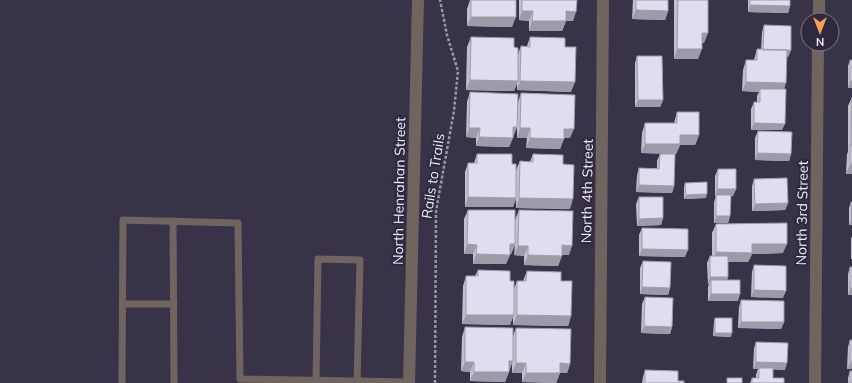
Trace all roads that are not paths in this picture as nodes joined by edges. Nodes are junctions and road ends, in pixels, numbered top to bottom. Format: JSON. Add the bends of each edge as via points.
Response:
{"nodes":[{"id":1,"x":418,"y":0,"type":"edge"},
{"id":2,"x":603,"y":0,"type":"edge"},
{"id":3,"x":819,"y":0,"type":"edge"},
{"id":4,"x":819,"y":12,"type":"edge"},
{"id":5,"x":818,"y":52,"type":"edge"},
{"id":6,"x":173,"y":221,"type":"junction"},
{"id":7,"x":123,"y":304,"type":"junction"},
{"id":8,"x":174,"y":304,"type":"junction"},
{"id":9,"x":240,"y":381,"type":"edge"},
{"id":10,"x":275,"y":381,"type":"edge"},
{"id":11,"x":316,"y":381,"type":"junction"},
{"id":12,"x":358,"y":382,"type":"edge"},
{"id":13,"x":122,"y":383,"type":"edge"},
{"id":14,"x":174,"y":383,"type":"edge"},
{"id":15,"x":409,"y":383,"type":"edge"},
{"id":16,"x":600,"y":383,"type":"edge"},
{"id":17,"x":815,"y":383,"type":"edge"}],
"edges":[{"from":1,"to":15,"type":"street","name":"North Henrahan Street"},
{"from":2,"to":16,"type":"street","name":"North 4th Street"},
{"from":3,"to":4,"type":"street"},
{"from":5,"to":17,"type":"street","name":"North 3rd Street"},
{"from":6,"to":7,"type":"lane","via":[[123,220]]},
{"from":6,"to":8,"type":"lane"},
{"from":6,"to":9,"type":"lane","via":[[238,223]]},
{"from":7,"to":8,"type":"lane"},
{"from":7,"to":13,"type":"lane"},
{"from":8,"to":14,"type":"lane"},
{"from":9,"to":10,"type":"lane"},
{"from":10,"to":11,"type":"lane"},
{"from":11,"to":12,"type":"lane"},
{"from":11,"to":12,"type":"lane","via":[[318,259],[360,260]]},
{"from":12,"to":15,"type":"lane"}]}
